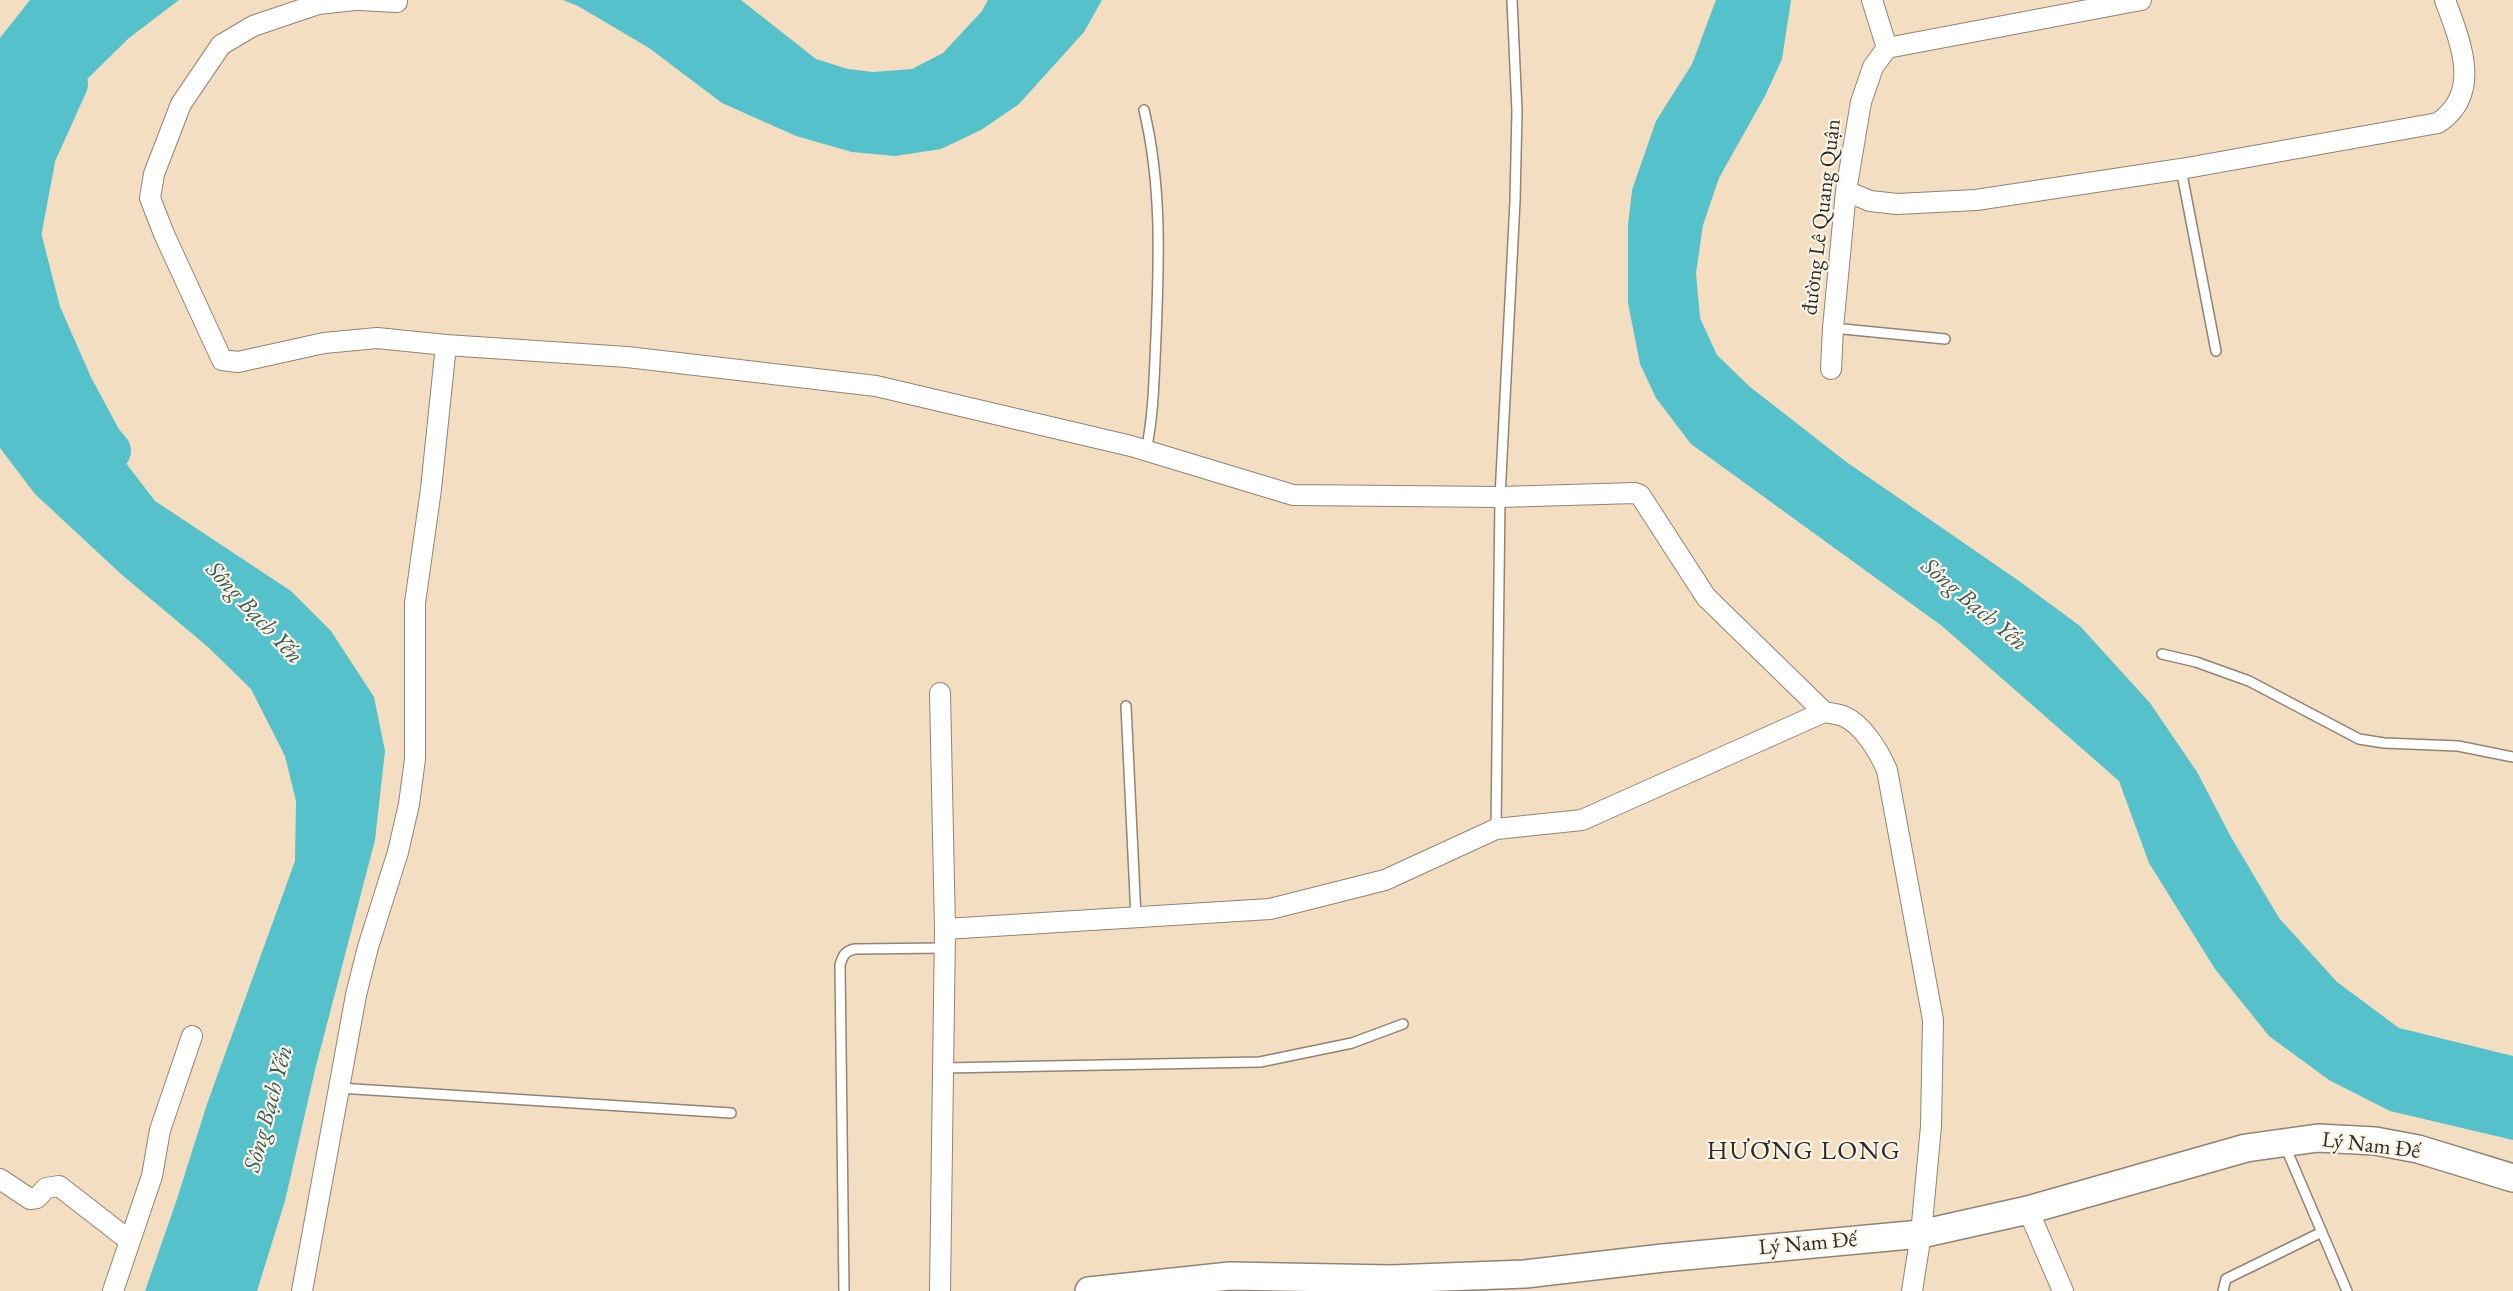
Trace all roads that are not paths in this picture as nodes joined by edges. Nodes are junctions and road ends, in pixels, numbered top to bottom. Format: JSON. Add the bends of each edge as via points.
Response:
{"nodes":[{"id":1,"x":355,"y":0,"type":"edge"},
{"id":2,"x":359,"y":0,"type":"edge"},
{"id":3,"x":1512,"y":0,"type":"edge"},
{"id":4,"x":1872,"y":0,"type":"edge"},
{"id":5,"x":2141,"y":0,"type":"edge"},
{"id":6,"x":2445,"y":0,"type":"edge"},
{"id":7,"x":397,"y":2,"type":"dead end"},
{"id":8,"x":1887,"y":48,"type":"junction"},
{"id":9,"x":1144,"y":110,"type":"dead end"},
{"id":10,"x":2181,"y":169,"type":"junction"},
{"id":11,"x":1846,"y":191,"type":"junction"},
{"id":12,"x":1833,"y":328,"type":"junction"},
{"id":13,"x":1945,"y":339,"type":"dead end"},
{"id":14,"x":446,"y":345,"type":"junction"},
{"id":15,"x":2217,"y":351,"type":"dead end"},
{"id":16,"x":1831,"y":369,"type":"dead end"},
{"id":17,"x":1146,"y":451,"type":"junction"},
{"id":18,"x":1500,"y":497,"type":"junction"},
{"id":19,"x":2162,"y":654,"type":"dead end"},
{"id":20,"x":940,"y":693,"type":"dead end"},
{"id":21,"x":1126,"y":706,"type":"dead end"},
{"id":22,"x":1824,"y":712,"type":"junction"},
{"id":23,"x":2513,"y":757,"type":"edge"},
{"id":24,"x":1496,"y":829,"type":"junction"},
{"id":25,"x":1136,"y":918,"type":"junction"},
{"id":26,"x":945,"y":939,"type":"junction"},
{"id":27,"x":1403,"y":1024,"type":"dead end"},
{"id":28,"x":192,"y":1036,"type":"dead end"},
{"id":29,"x":944,"y":1068,"type":"junction"},
{"id":30,"x":339,"y":1088,"type":"junction"},
{"id":31,"x":732,"y":1113,"type":"dead end"},
{"id":32,"x":2283,"y":1142,"type":"junction"},
{"id":33,"x":2513,"y":1178,"type":"edge"},
{"id":34,"x":0,"y":1179,"type":"edge"},
{"id":35,"x":2028,"y":1210,"type":"junction"},
{"id":36,"x":2322,"y":1232,"type":"junction"},
{"id":37,"x":1921,"y":1234,"type":"junction"},
{"id":38,"x":130,"y":1241,"type":"junction"},
{"id":39,"x":1150,"y":1288,"type":"edge"},
{"id":40,"x":113,"y":1291,"type":"edge"},
{"id":41,"x":302,"y":1291,"type":"edge"},
{"id":42,"x":844,"y":1291,"type":"edge"},
{"id":43,"x":940,"y":1291,"type":"edge"},
{"id":44,"x":1089,"y":1291,"type":"edge"},
{"id":45,"x":1912,"y":1291,"type":"edge"},
{"id":46,"x":2063,"y":1291,"type":"edge"},
{"id":47,"x":2223,"y":1291,"type":"edge"},
{"id":48,"x":2347,"y":1291,"type":"edge"}],
"edges":[{"from":1,"to":14,"type":"street","via":[[318,4],[253,26],[221,45],[181,105],[154,174],[150,198],[222,360],[238,362],[324,343],[377,338]]},
{"from":2,"to":7,"type":"street"},
{"from":3,"to":18,"type":"lane","via":[[1516,190]]},
{"from":4,"to":8,"type":"street"},
{"from":5,"to":8,"type":"street"},
{"from":6,"to":10,"type":"street","via":[[2466,74],[2463,92],[2452,114],[2438,123]]},
{"from":8,"to":11,"type":"street","name":"đường Lê Quang Quận","via":[[1873,67],[1861,102]]},
{"from":9,"to":17,"type":"lane","via":[[1156,184],[1159,236],[1155,395]]},
{"from":10,"to":11,"type":"street","via":[[1976,200],[1897,204],[1870,201]]},
{"from":10,"to":15,"type":"lane"},
{"from":11,"to":12,"type":"street","name":"đường Lê Quang Quận"},
{"from":12,"to":13,"type":"lane"},
{"from":12,"to":16,"type":"street","name":"đường Lê Quang Quận"},
{"from":14,"to":17,"type":"street","via":[[627,357],[876,386]]},
{"from":14,"to":30,"type":"street","via":[[415,603],[415,759],[409,804],[368,947]]},
{"from":17,"to":18,"type":"street","via":[[1293,495]]},
{"from":18,"to":22,"type":"street","via":[[1640,495],[1706,597]]},
{"from":18,"to":24,"type":"lane"},
{"from":19,"to":23,"type":"lane","via":[[2249,681],[2359,739],[2458,746]]},
{"from":20,"to":26,"type":"street"},
{"from":21,"to":25,"type":"lane"},
{"from":22,"to":24,"type":"street","via":[[1581,820]]},
{"from":22,"to":37,"type":"street","via":[[1850,720],[1883,761],[1904,858],[1933,1020],[1931,1126]]},
{"from":24,"to":25,"type":"street","via":[[1385,880],[1270,909]]},
{"from":25,"to":26,"type":"street"},
{"from":26,"to":29,"type":"street"},
{"from":26,"to":42,"type":"lane","via":[[848,950],[840,965]]},
{"from":27,"to":29,"type":"lane","via":[[1352,1043],[1260,1062]]},
{"from":28,"to":38,"type":"street","via":[[160,1130],[152,1176]]},
{"from":29,"to":43,"type":"street"},
{"from":30,"to":31,"type":"lane"},
{"from":30,"to":41,"type":"street"},
{"from":32,"to":33,"type":"street","name":"Lý Nam Đế","via":[[2318,1138],[2375,1141],[2418,1149]]},
{"from":32,"to":35,"type":"street","name":"Lý Nam Đế"},
{"from":32,"to":36,"type":"lane"},
{"from":34,"to":38,"type":"street","via":[[30,1199],[37,1198],[46,1188],[59,1186]]},
{"from":35,"to":37,"type":"street","name":"Lý Nam Đế"},
{"from":35,"to":46,"type":"street"},
{"from":36,"to":47,"type":"lane","via":[[2234,1275],[2226,1280]]},
{"from":36,"to":48,"type":"lane"},
{"from":37,"to":39,"type":"street","name":"Lý Nam Đế","via":[[1525,1274],[1391,1279],[1230,1276]]},
{"from":37,"to":45,"type":"street"},
{"from":38,"to":40,"type":"street"},
{"from":39,"to":44,"type":"street","name":"Lý Nam Đế"}]}
